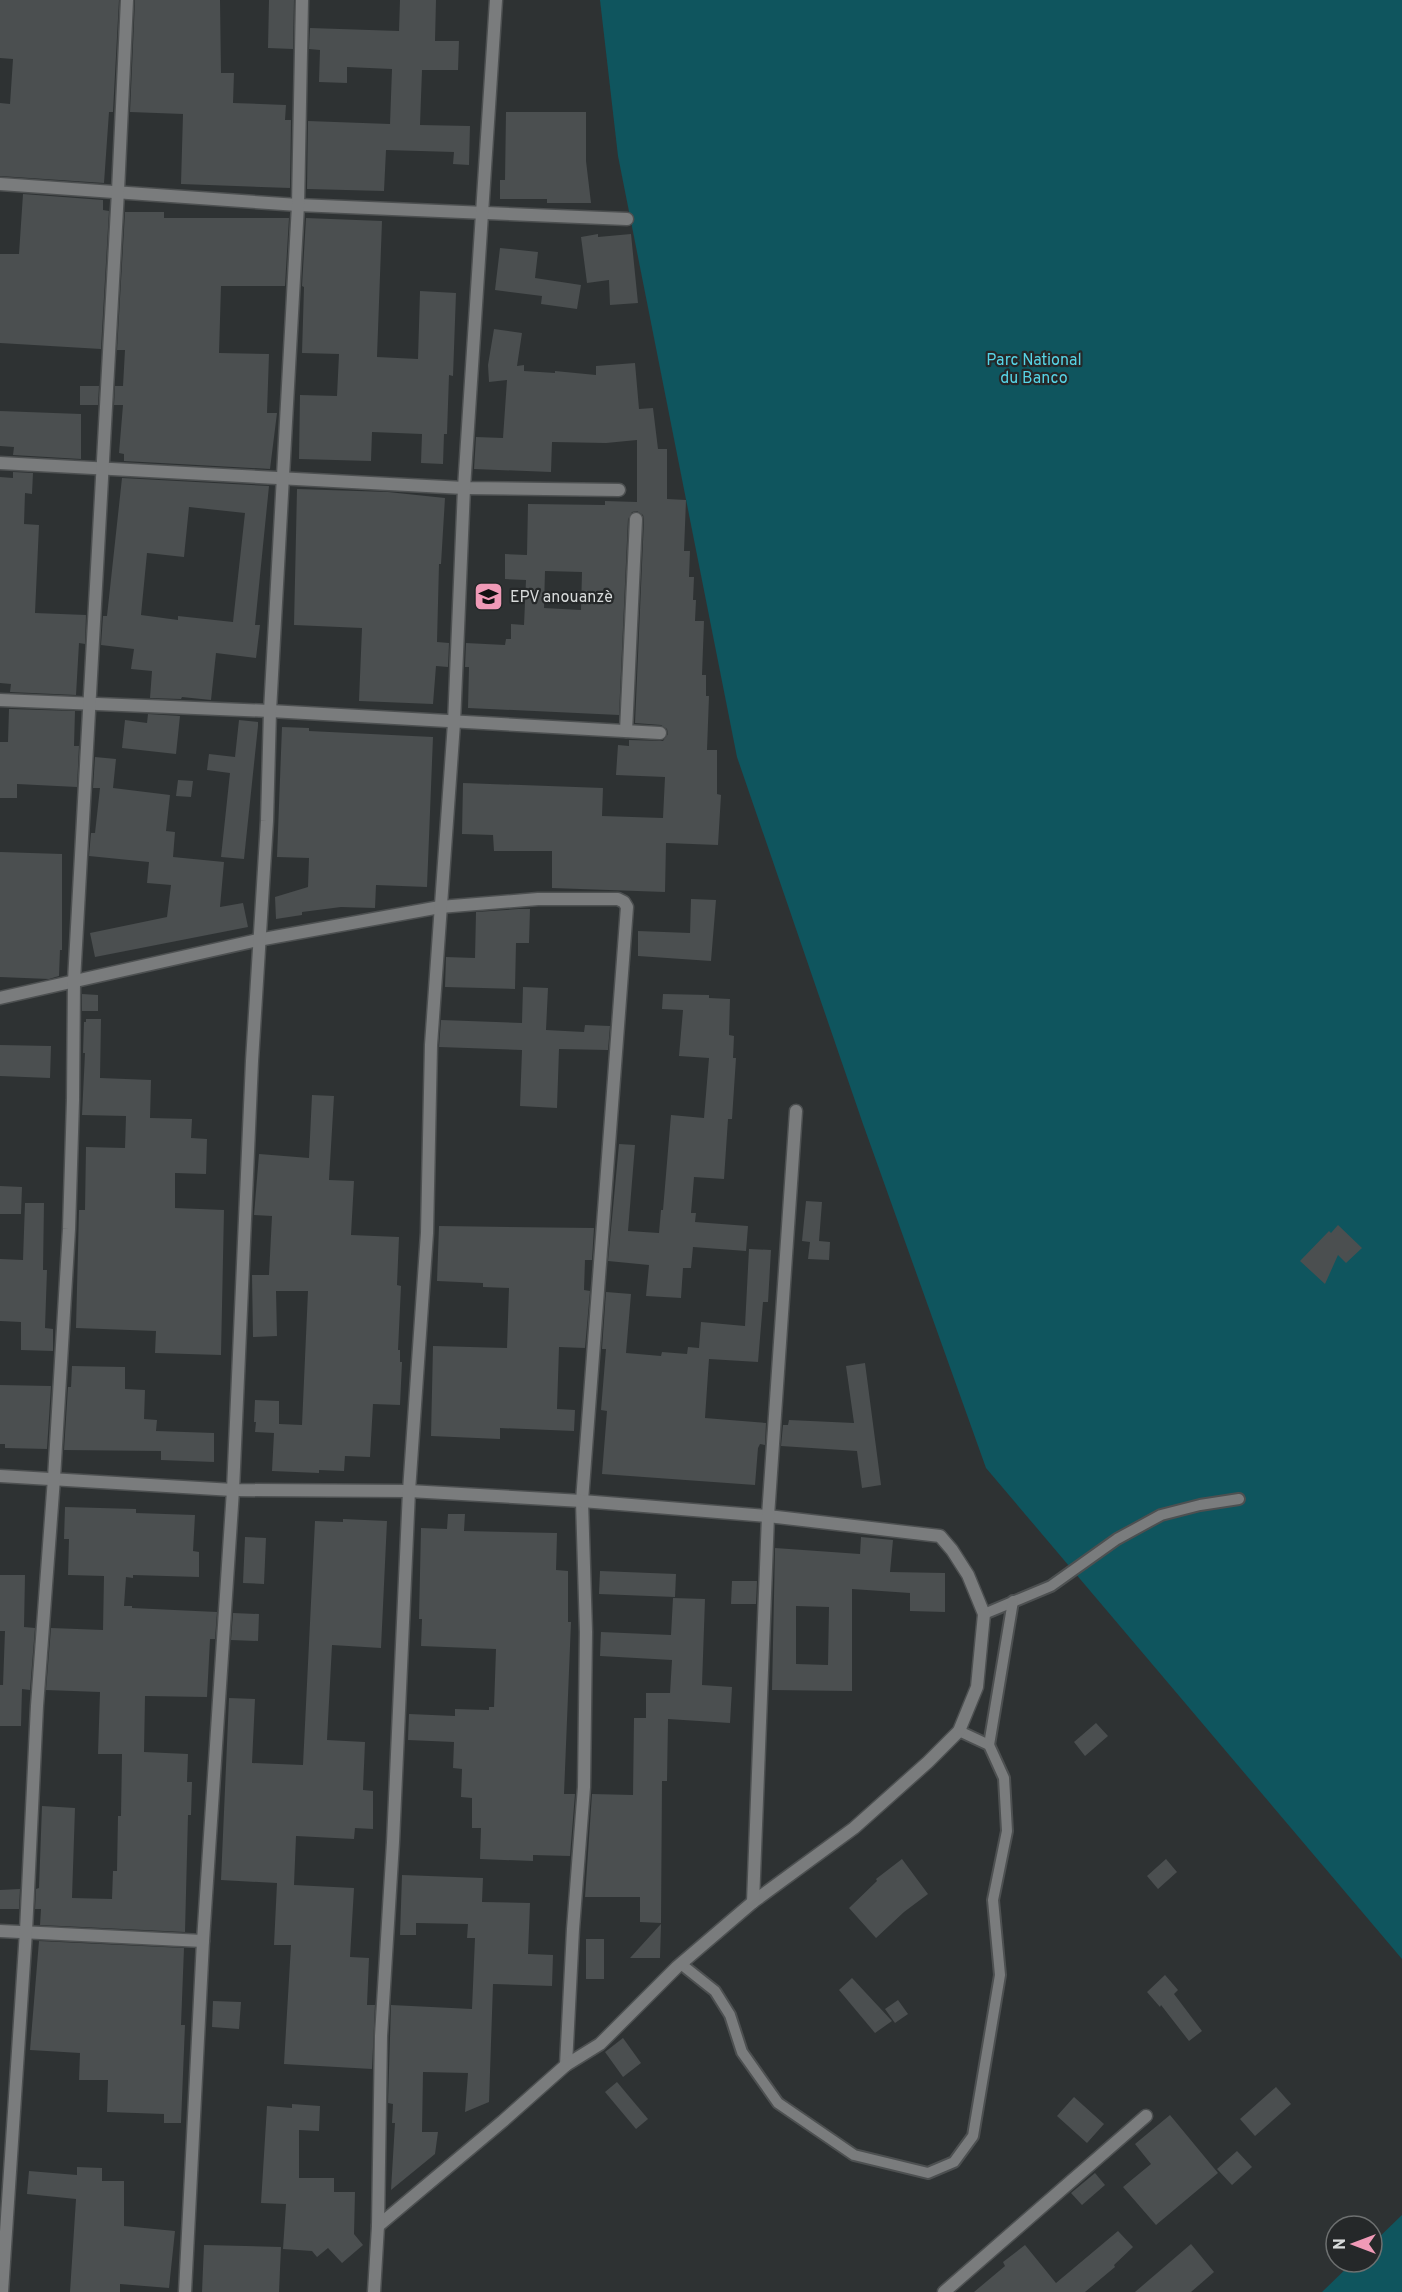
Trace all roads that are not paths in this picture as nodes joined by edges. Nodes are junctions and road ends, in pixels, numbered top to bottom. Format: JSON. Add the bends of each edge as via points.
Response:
{"nodes":[{"id":1,"x":126,"y":0,"type":"edge"},
{"id":2,"x":302,"y":0,"type":"edge"},
{"id":3,"x":496,"y":0,"type":"edge"},
{"id":4,"x":0,"y":184,"type":"edge"},
{"id":5,"x":118,"y":191,"type":"junction"},
{"id":6,"x":298,"y":205,"type":"junction"},
{"id":7,"x":483,"y":213,"type":"junction"},
{"id":8,"x":627,"y":219,"type":"dead end"},
{"id":9,"x":0,"y":463,"type":"edge"},
{"id":10,"x":103,"y":468,"type":"junction"},
{"id":11,"x":282,"y":480,"type":"junction"},
{"id":12,"x":464,"y":488,"type":"junction"},
{"id":13,"x":619,"y":490,"type":"dead end"},
{"id":14,"x":636,"y":519,"type":"dead end"},
{"id":15,"x":0,"y":700,"type":"edge"},
{"id":16,"x":90,"y":704,"type":"junction"},
{"id":17,"x":270,"y":711,"type":"junction"},
{"id":18,"x":454,"y":723,"type":"junction"},
{"id":19,"x":626,"y":731,"type":"junction"},
{"id":20,"x":660,"y":733,"type":"dead end"},
{"id":21,"x":440,"y":907,"type":"junction"},
{"id":22,"x":258,"y":940,"type":"junction"},
{"id":23,"x":74,"y":981,"type":"junction"},
{"id":24,"x":0,"y":998,"type":"edge"},
{"id":25,"x":796,"y":1111,"type":"dead end"},
{"id":26,"x":0,"y":1476,"type":"edge"},
{"id":27,"x":54,"y":1478,"type":"junction"},
{"id":28,"x":233,"y":1490,"type":"junction"},
{"id":29,"x":409,"y":1491,"type":"junction"},
{"id":30,"x":1239,"y":1499,"type":"dead end"},
{"id":31,"x":582,"y":1501,"type":"junction"},
{"id":32,"x":768,"y":1516,"type":"junction"},
{"id":33,"x":1013,"y":1601,"type":"junction"},
{"id":34,"x":984,"y":1614,"type":"junction"},
{"id":35,"x":959,"y":1731,"type":"junction"},
{"id":36,"x":989,"y":1745,"type":"junction"},
{"id":37,"x":753,"y":1902,"type":"junction"},
{"id":38,"x":0,"y":1931,"type":"edge"},
{"id":39,"x":26,"y":1932,"type":"junction"},
{"id":40,"x":203,"y":1941,"type":"junction"},
{"id":41,"x":681,"y":1964,"type":"junction"},
{"id":42,"x":566,"y":2065,"type":"junction"},
{"id":43,"x":1146,"y":2116,"type":"dead end"},
{"id":44,"x":378,"y":2226,"type":"junction"},
{"id":45,"x":2,"y":2292,"type":"edge"},
{"id":46,"x":185,"y":2292,"type":"edge"},
{"id":47,"x":374,"y":2292,"type":"edge"},
{"id":48,"x":944,"y":2292,"type":"edge"}],
"edges":[{"from":1,"to":5,"type":"street"},
{"from":2,"to":6,"type":"street"},
{"from":3,"to":7,"type":"street"},
{"from":4,"to":5,"type":"street"},
{"from":5,"to":6,"type":"street"},
{"from":5,"to":10,"type":"street"},
{"from":6,"to":7,"type":"street"},
{"from":6,"to":11,"type":"street"},
{"from":7,"to":8,"type":"street"},
{"from":7,"to":12,"type":"street"},
{"from":9,"to":10,"type":"street"},
{"from":10,"to":11,"type":"street"},
{"from":10,"to":16,"type":"street"},
{"from":11,"to":12,"type":"street"},
{"from":11,"to":17,"type":"street"},
{"from":12,"to":13,"type":"street"},
{"from":12,"to":18,"type":"street"},
{"from":14,"to":19,"type":"street"},
{"from":15,"to":16,"type":"street"},
{"from":16,"to":17,"type":"street"},
{"from":16,"to":23,"type":"street"},
{"from":17,"to":18,"type":"street"},
{"from":17,"to":22,"type":"street"},
{"from":18,"to":19,"type":"street"},
{"from":18,"to":21,"type":"street"},
{"from":19,"to":20,"type":"street"},
{"from":21,"to":22,"type":"street"},
{"from":21,"to":29,"type":"street","via":[[427,1233]]},
{"from":21,"to":31,"type":"street","via":[[538,899],[618,899],[627,907]]},
{"from":22,"to":23,"type":"street"},
{"from":22,"to":28,"type":"street"},
{"from":23,"to":24,"type":"street"},
{"from":23,"to":27,"type":"street","via":[[69,1229]]},
{"from":25,"to":32,"type":"street"},
{"from":26,"to":27,"type":"street"},
{"from":27,"to":28,"type":"street"},
{"from":27,"to":39,"type":"street"},
{"from":28,"to":29,"type":"street"},
{"from":28,"to":40,"type":"street"},
{"from":29,"to":31,"type":"street"},
{"from":29,"to":44,"type":"street","via":[[381,2036]]},
{"from":30,"to":33,"type":"lane","via":[[1161,1515],[1117,1539],[1051,1586]]},
{"from":31,"to":32,"type":"street"},
{"from":31,"to":42,"type":"street","via":[[586,1632],[584,1787]]},
{"from":32,"to":34,"type":"street","via":[[940,1536],[968,1575]]},
{"from":32,"to":37,"type":"street"},
{"from":33,"to":34,"type":"lane"},
{"from":33,"to":36,"type":"lane"},
{"from":34,"to":35,"type":"street","via":[[977,1687]]},
{"from":35,"to":36,"type":"lane"},
{"from":35,"to":37,"type":"street","via":[[854,1828]]},
{"from":36,"to":41,"type":"lane","via":[[1004,1778],[1007,1831],[993,1900],[1000,1975],[973,2136],[954,2162],[928,2173],[854,2155],[778,2103],[742,2052],[730,2015],[715,1991]]},
{"from":37,"to":41,"type":"street"},
{"from":38,"to":39,"type":"street"},
{"from":39,"to":40,"type":"street"},
{"from":39,"to":45,"type":"street"},
{"from":40,"to":46,"type":"street"},
{"from":41,"to":42,"type":"street","via":[[600,2044]]},
{"from":42,"to":44,"type":"street"},
{"from":43,"to":48,"type":"street"},
{"from":44,"to":47,"type":"street"}]}
